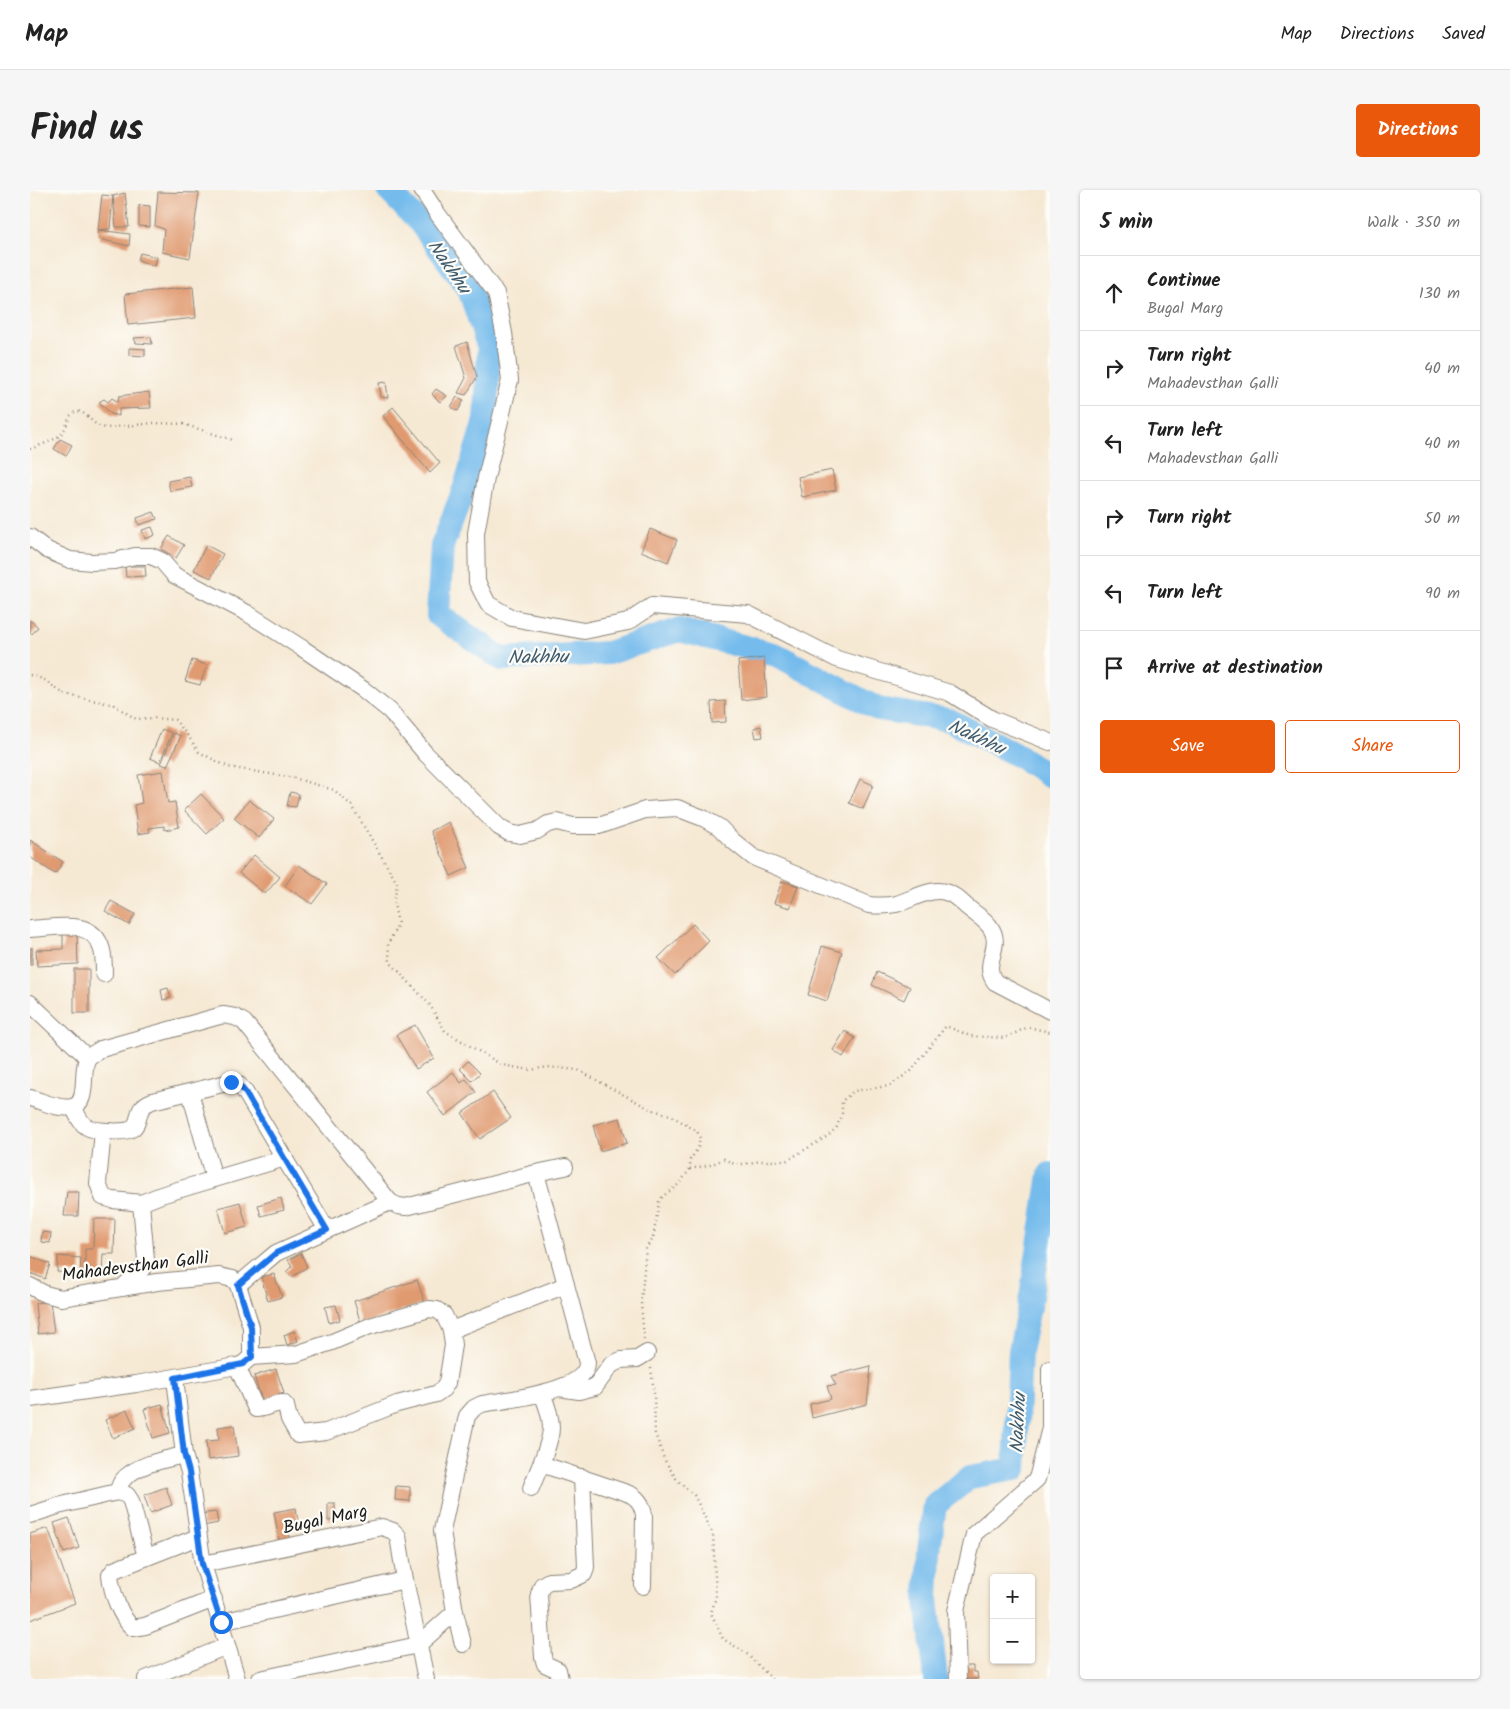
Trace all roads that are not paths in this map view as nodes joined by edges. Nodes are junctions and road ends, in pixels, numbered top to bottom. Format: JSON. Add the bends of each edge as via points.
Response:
{"nodes":[{"id":1,"x":422,"y":190,"type":"edge"},
{"id":2,"x":30,"y":537,"type":"edge"},
{"id":3,"x":1050,"y":742,"type":"edge"},
{"id":4,"x":30,"y":929,"type":"edge"},
{"id":5,"x":104,"y":974,"type":"dead end"},
{"id":6,"x":30,"y":1003,"type":"edge"},
{"id":7,"x":1050,"y":1011,"type":"edge"},
{"id":8,"x":88,"y":1058,"type":"junction"},
{"id":9,"x":190,"y":1092,"type":"junction"},
{"id":10,"x":30,"y":1098,"type":"edge"},
{"id":11,"x":73,"y":1107,"type":"junction"},
{"id":12,"x":103,"y":1131,"type":"junction"},
{"id":13,"x":285,"y":1158,"type":"junction"},
{"id":14,"x":564,"y":1168,"type":"dead end"},
{"id":15,"x":536,"y":1173,"type":"junction"},
{"id":16,"x":214,"y":1179,"type":"junction"},
{"id":17,"x":390,"y":1202,"type":"junction"},
{"id":18,"x":141,"y":1203,"type":"junction"},
{"id":19,"x":327,"y":1230,"type":"junction"},
{"id":20,"x":238,"y":1285,"type":"junction"},
{"id":21,"x":566,"y":1285,"type":"junction"},
{"id":22,"x":30,"y":1286,"type":"edge"},
{"id":23,"x":122,"y":1288,"type":"junction"},
{"id":24,"x":451,"y":1330,"type":"junction"},
{"id":25,"x":647,"y":1353,"type":"road end"},
{"id":26,"x":252,"y":1357,"type":"junction"},
{"id":27,"x":237,"y":1366,"type":"junction"},
{"id":28,"x":1050,"y":1369,"type":"edge"},
{"id":29,"x":175,"y":1378,"type":"junction"},
{"id":30,"x":559,"y":1388,"type":"junction"},
{"id":31,"x":542,"y":1394,"type":"junction"},
{"id":32,"x":30,"y":1399,"type":"edge"},
{"id":33,"x":184,"y":1454,"type":"junction"},
{"id":34,"x":541,"y":1464,"type":"junction"},
{"id":35,"x":582,"y":1477,"type":"junction"},
{"id":36,"x":531,"y":1488,"type":"dead end"},
{"id":37,"x":117,"y":1492,"type":"junction"},
{"id":38,"x":30,"y":1515,"type":"edge"},
{"id":39,"x":198,"y":1537,"type":"junction"},
{"id":40,"x":146,"y":1556,"type":"junction"},
{"id":41,"x":202,"y":1564,"type":"junction"},
{"id":42,"x":405,"y":1580,"type":"junction"},
{"id":43,"x":643,"y":1586,"type":"dead end"},
{"id":44,"x":214,"y":1599,"type":"junction"},
{"id":45,"x":455,"y":1612,"type":"junction"},
{"id":46,"x":221,"y":1622,"type":"junction"},
{"id":47,"x":463,"y":1644,"type":"dead end"},
{"id":48,"x":418,"y":1645,"type":"junction"},
{"id":49,"x":226,"y":1646,"type":"junction"},
{"id":50,"x":173,"y":1674,"type":"edge"},
{"id":51,"x":146,"y":1679,"type":"edge"},
{"id":52,"x":236,"y":1679,"type":"edge"},
{"id":53,"x":260,"y":1679,"type":"edge"},
{"id":54,"x":426,"y":1679,"type":"edge"},
{"id":55,"x":560,"y":1679,"type":"edge"},
{"id":56,"x":958,"y":1679,"type":"edge"}],
"edges":[{"from":1,"to":3,"type":"street","via":[[496,293],[504,333],[510,380],[476,533],[476,582],[488,604],[512,618],[584,631],[628,622],[652,606],[748,614],[837,659],[950,693],[992,718]]},
{"from":2,"to":7,"type":"street","via":[[47,550],[70,560],[115,561],[151,556],[162,561],[174,575],[247,613],[364,690],[390,711],[425,753],[509,833],[537,831],[557,822],[599,826],[645,810],[677,808],[718,827],[753,857],[869,905],[896,904],[938,890],[949,893],[986,922],[992,931],[995,941],[989,969],[995,982]]},
{"from":4,"to":5,"type":"street","via":[[79,926],[92,932],[102,950]]},
{"from":6,"to":8,"type":"street"},
{"from":8,"to":11,"type":"street","via":[[84,1090],[79,1103]]},
{"from":8,"to":17,"type":"street","via":[[101,1050],[214,1017],[235,1016],[244,1022]]},
{"from":9,"to":12,"type":"street","via":[[145,1104],[140,1109],[135,1127],[130,1130]]},
{"from":9,"to":13,"type":"street","via":[[231,1082],[239,1085]]},
{"from":9,"to":16,"type":"street"},
{"from":10,"to":11,"type":"street"},
{"from":11,"to":12,"type":"street","via":[[88,1128]]},
{"from":12,"to":18,"type":"street","via":[[98,1182],[103,1197]]},
{"from":13,"to":16,"type":"street"},
{"from":13,"to":19,"type":"street"},
{"from":14,"to":15,"type":"street"},
{"from":15,"to":17,"type":"street","via":[[406,1207]]},
{"from":15,"to":21,"type":"street"},
{"from":16,"to":18,"type":"street"},
{"from":17,"to":19,"type":"street"},
{"from":18,"to":23,"type":"street","via":[[146,1260],[143,1268]]},
{"from":19,"to":20,"type":"street","via":[[276,1253]]},
{"from":20,"to":23,"type":"street","name":"Mahadevsthan Galli","via":[[233,1279],[219,1276]]},
{"from":20,"to":26,"type":"street","via":[[251,1327]]},
{"from":21,"to":24,"type":"street"},
{"from":21,"to":30,"type":"street","via":[[587,1370]]},
{"from":22,"to":23,"type":"street","name":"Mahadevsthan Galli","via":[[62,1298]]},
{"from":24,"to":26,"type":"street","via":[[444,1315],[429,1309],[370,1326],[296,1354]]},
{"from":24,"to":27,"type":"street","via":[[453,1346],[447,1383],[443,1389],[326,1432],[298,1435],[283,1403],[256,1409]]},
{"from":25,"to":30,"type":"street","via":[[637,1359],[621,1360],[611,1365],[595,1386],[579,1391]]},
{"from":26,"to":27,"type":"street"},
{"from":27,"to":29,"type":"street"},
{"from":28,"to":56,"type":"street","via":[[1050,1428],[1037,1479],[974,1534],[956,1611]]},
{"from":29,"to":32,"type":"street"},
{"from":29,"to":33,"type":"street"},
{"from":30,"to":31,"type":"street"},
{"from":31,"to":34,"type":"street","via":[[549,1410],[551,1429]]},
{"from":31,"to":45,"type":"street","via":[[482,1404],[467,1416],[442,1531]]},
{"from":33,"to":37,"type":"street","via":[[132,1472],[122,1481]]},
{"from":33,"to":39,"type":"street"},
{"from":34,"to":35,"type":"street"},
{"from":34,"to":36,"type":"street"},
{"from":35,"to":43,"type":"street","via":[[633,1495],[642,1507]]},
{"from":35,"to":55,"type":"street","via":[[584,1574],[571,1580],[549,1581],[542,1585],[538,1594],[543,1657],[545,1664],[558,1670]]},
{"from":37,"to":38,"type":"street"},
{"from":37,"to":40,"type":"street","via":[[127,1495],[131,1502]]},
{"from":39,"to":40,"type":"street"},
{"from":39,"to":41,"type":"street"},
{"from":40,"to":44,"type":"street","via":[[114,1570],[110,1575],[126,1622],[133,1628]]},
{"from":41,"to":42,"type":"street","name":"Bugal Marg","via":[[382,1527],[398,1536]]},
{"from":41,"to":44,"type":"street"},
{"from":42,"to":46,"type":"street"},
{"from":42,"to":48,"type":"street","name":"Bugal Marg"},
{"from":44,"to":46,"type":"street"},
{"from":45,"to":47,"type":"street"},
{"from":45,"to":48,"type":"street"},
{"from":46,"to":49,"type":"street"},
{"from":48,"to":53,"type":"street"},
{"from":48,"to":54,"type":"street","name":"Bugal Marg"},
{"from":49,"to":50,"type":"street"},
{"from":49,"to":52,"type":"street"},
{"from":50,"to":51,"type":"street"}]}
